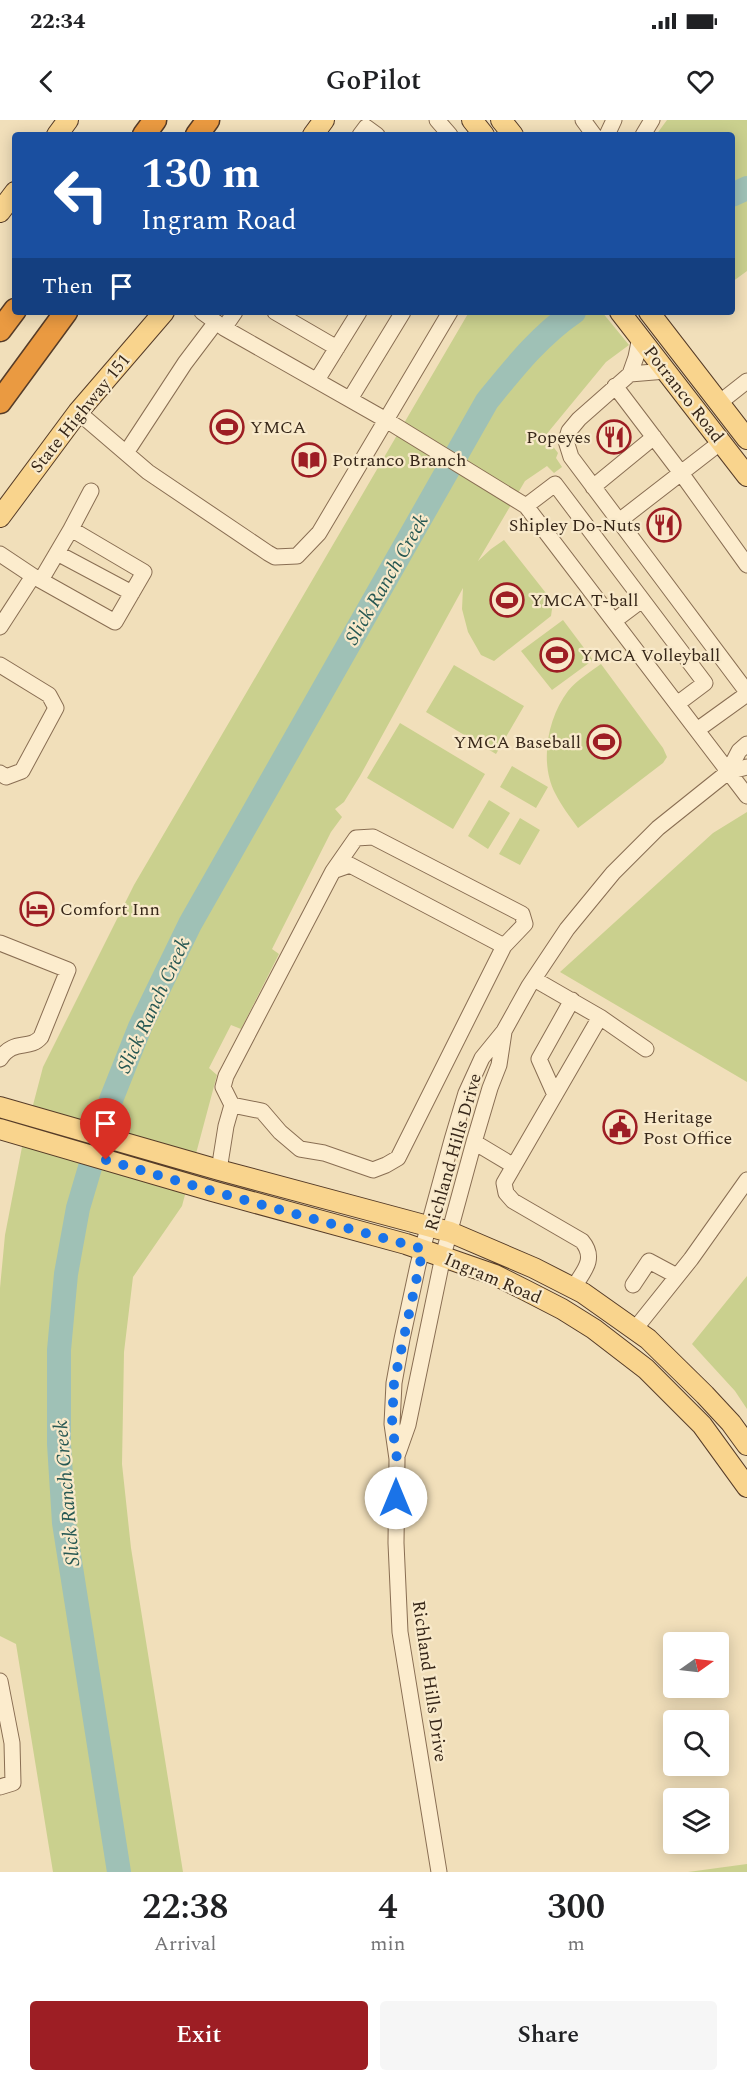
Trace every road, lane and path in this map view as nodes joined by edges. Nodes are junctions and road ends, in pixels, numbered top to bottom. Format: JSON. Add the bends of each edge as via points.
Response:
{"nodes":[{"id":1,"x":437,"y":120,"type":"edge"},
{"id":2,"x":472,"y":120,"type":"edge"},
{"id":3,"x":501,"y":120,"type":"edge"},
{"id":4,"x":447,"y":132,"type":"edge"},
{"id":5,"x":482,"y":132,"type":"edge"},
{"id":6,"x":511,"y":132,"type":"edge"},
{"id":7,"x":12,"y":196,"type":"edge"},
{"id":8,"x":0,"y":212,"type":"edge"},
{"id":9,"x":12,"y":314,"type":"edge"},
{"id":10,"x":64,"y":315,"type":"edge"},
{"id":11,"x":161,"y":315,"type":"edge"},
{"id":12,"x":206,"y":315,"type":"edge"},
{"id":13,"x":232,"y":315,"type":"edge"},
{"id":14,"x":280,"y":315,"type":"edge"},
{"id":15,"x":354,"y":315,"type":"edge"},
{"id":16,"x":401,"y":315,"type":"edge"},
{"id":17,"x":448,"y":315,"type":"edge"},
{"id":18,"x":622,"y":315,"type":"edge"},
{"id":19,"x":651,"y":315,"type":"edge"},
{"id":20,"x":220,"y":325,"type":"junction"},
{"id":21,"x":0,"y":330,"type":"edge"},
{"id":22,"x":640,"y":337,"type":"junction"},
{"id":23,"x":337,"y":348,"type":"junction"},
{"id":24,"x":666,"y":371,"type":"junction"},
{"id":25,"x":630,"y":374,"type":"junction"},
{"id":26,"x":317,"y":380,"type":"junction"},
{"id":27,"x":747,"y":381,"type":"edge"},
{"id":28,"x":615,"y":387,"type":"junction"},
{"id":29,"x":350,"y":399,"type":"junction"},
{"id":30,"x":0,"y":402,"type":"edge"},
{"id":31,"x":719,"y":403,"type":"junction"},
{"id":32,"x":78,"y":412,"type":"junction"},
{"id":33,"x":386,"y":420,"type":"junction"},
{"id":34,"x":654,"y":437,"type":"junction"},
{"id":35,"x":747,"y":439,"type":"edge"},
{"id":36,"x":721,"y":442,"type":"junction"},
{"id":37,"x":126,"y":453,"type":"junction"},
{"id":38,"x":681,"y":473,"type":"junction"},
{"id":39,"x":747,"y":476,"type":"edge"},
{"id":40,"x":593,"y":487,"type":"junction"},
{"id":41,"x":91,"y":491,"type":"dead end"},
{"id":42,"x":521,"y":502,"type":"junction"},
{"id":43,"x":0,"y":517,"type":"edge"},
{"id":44,"x":619,"y":521,"type":"junction"},
{"id":45,"x":71,"y":529,"type":"junction"},
{"id":46,"x":57,"y":553,"type":"junction"},
{"id":47,"x":0,"y":554,"type":"edge"},
{"id":48,"x":747,"y":565,"type":"edge"},
{"id":49,"x":37,"y":578,"type":"junction"},
{"id":50,"x":132,"y":593,"type":"junction"},
{"id":51,"x":642,"y":600,"type":"junction"},
{"id":52,"x":614,"y":621,"type":"junction"},
{"id":53,"x":0,"y":627,"type":"edge"},
{"id":54,"x":0,"y":664,"type":"edge"},
{"id":55,"x":747,"y":693,"type":"edge"},
{"id":56,"x":677,"y":704,"type":"junction"},
{"id":57,"x":696,"y":730,"type":"junction"},
{"id":58,"x":747,"y":744,"type":"edge"},
{"id":59,"x":747,"y":767,"type":"edge"},
{"id":60,"x":728,"y":772,"type":"junction"},
{"id":61,"x":0,"y":774,"type":"edge"},
{"id":62,"x":747,"y":796,"type":"edge"},
{"id":63,"x":333,"y":871,"type":"junction"},
{"id":64,"x":0,"y":943,"type":"edge"},
{"id":65,"x":504,"y":946,"type":"junction"},
{"id":66,"x":534,"y":979,"type":"junction"},
{"id":67,"x":572,"y":1000,"type":"junction"},
{"id":68,"x":600,"y":1017,"type":"junction"},
{"id":69,"x":504,"y":1031,"type":"junction"},
{"id":70,"x":646,"y":1049,"type":"dead end"},
{"id":71,"x":0,"y":1059,"type":"edge"},
{"id":72,"x":555,"y":1095,"type":"junction"},
{"id":73,"x":232,"y":1106,"type":"junction"},
{"id":74,"x":0,"y":1107,"type":"edge"},
{"id":75,"x":0,"y":1129,"type":"edge"},
{"id":76,"x":474,"y":1142,"type":"junction"},
{"id":77,"x":514,"y":1166,"type":"junction"},
{"id":78,"x":219,"y":1170,"type":"junction"},
{"id":79,"x":747,"y":1180,"type":"edge"},
{"id":80,"x":212,"y":1191,"type":"junction"},
{"id":81,"x":430,"y":1227,"type":"junction"},
{"id":82,"x":450,"y":1232,"type":"junction"},
{"id":83,"x":423,"y":1249,"type":"junction"},
{"id":84,"x":443,"y":1256,"type":"junction"},
{"id":85,"x":672,"y":1282,"type":"junction"},
{"id":86,"x":633,"y":1285,"type":"dead end"},
{"id":87,"x":573,"y":1288,"type":"junction"},
{"id":88,"x":635,"y":1329,"type":"junction"},
{"id":89,"x":620,"y":1348,"type":"junction"},
{"id":90,"x":747,"y":1445,"type":"edge"},
{"id":91,"x":397,"y":1459,"type":"junction"},
{"id":92,"x":747,"y":1487,"type":"edge"},
{"id":93,"x":0,"y":1681,"type":"edge"},
{"id":94,"x":0,"y":1787,"type":"edge"},
{"id":95,"x":439,"y":1872,"type":"edge"}],
"edges":[{"from":1,"to":4,"type":"street"},
{"from":2,"to":5,"type":"main road"},
{"from":3,"to":6,"type":"main road"},
{"from":7,"to":8,"type":"main road"},
{"from":9,"to":21,"type":"highway"},
{"from":10,"to":30,"type":"highway"},
{"from":11,"to":32,"type":"main road","name":"State Highway 151"},
{"from":12,"to":20,"type":"street"},
{"from":13,"to":20,"type":"street"},
{"from":14,"to":23,"type":"street"},
{"from":15,"to":23,"type":"street"},
{"from":16,"to":29,"type":"street"},
{"from":17,"to":33,"type":"street"},
{"from":18,"to":22,"type":"main road","name":"Potranco Road"},
{"from":19,"to":31,"type":"main road","name":"Potranco Road"},
{"from":20,"to":26,"type":"street"},
{"from":20,"to":37,"type":"street","via":[[185,363]]},
{"from":22,"to":24,"type":"main road","name":"Potranco Road"},
{"from":22,"to":25,"type":"street"},
{"from":23,"to":26,"type":"street"},
{"from":24,"to":25,"type":"street"},
{"from":24,"to":36,"type":"main road","name":"Potranco Road"},
{"from":25,"to":28,"type":"street"},
{"from":26,"to":29,"type":"street"},
{"from":27,"to":31,"type":"street"},
{"from":28,"to":34,"type":"street"},
{"from":28,"to":40,"type":"street","via":[[579,419],[566,441],[571,457]]},
{"from":29,"to":33,"type":"street"},
{"from":31,"to":35,"type":"main road","name":"Potranco Road"},
{"from":32,"to":37,"type":"street"},
{"from":32,"to":43,"type":"main road","name":"State Highway 151"},
{"from":33,"to":37,"type":"street","via":[[319,533],[297,556],[275,557]]},
{"from":33,"to":42,"type":"street"},
{"from":34,"to":38,"type":"street"},
{"from":34,"to":40,"type":"street"},
{"from":36,"to":38,"type":"street"},
{"from":36,"to":39,"type":"main road","name":"Potranco Road"},
{"from":38,"to":44,"type":"street"},
{"from":38,"to":48,"type":"street"},
{"from":40,"to":44,"type":"street"},
{"from":41,"to":45,"type":"street"},
{"from":42,"to":51,"type":"street","via":[[555,484]]},
{"from":42,"to":52,"type":"street"},
{"from":44,"to":55,"type":"street"},
{"from":45,"to":46,"type":"street"},
{"from":45,"to":50,"type":"street","via":[[144,572]]},
{"from":46,"to":49,"type":"street"},
{"from":46,"to":50,"type":"street"},
{"from":47,"to":49,"type":"street"},
{"from":49,"to":50,"type":"street","via":[[116,622]]},
{"from":49,"to":53,"type":"street"},
{"from":51,"to":52,"type":"street"},
{"from":51,"to":56,"type":"street","via":[[705,683]]},
{"from":52,"to":56,"type":"street"},
{"from":54,"to":61,"type":"street","via":[[49,695],[56,708],[22,771],[6,777]]},
{"from":55,"to":57,"type":"street"},
{"from":56,"to":57,"type":"street"},
{"from":57,"to":60,"type":"street"},
{"from":58,"to":60,"type":"street","name":"Richland Hills Drive"},
{"from":59,"to":60,"type":"street","name":"Richland Hills Drive"},
{"from":60,"to":62,"type":"street"},
{"from":60,"to":66,"type":"street","name":"Richland Hills Drive","via":[[658,828],[613,873],[567,929]]},
{"from":63,"to":65,"type":"street","via":[[350,865]]},
{"from":63,"to":65,"type":"street","via":[[356,838],[373,837],[522,914],[525,924]]},
{"from":63,"to":73,"type":"street","via":[[226,1076],[223,1087]]},
{"from":64,"to":71,"type":"street","via":[[68,970],[38,1041],[12,1047]]},
{"from":65,"to":73,"type":"street","via":[[398,1158],[373,1170],[300,1149],[262,1111]]},
{"from":66,"to":67,"type":"street"},
{"from":66,"to":69,"type":"street","name":"Richland Hills Drive"},
{"from":67,"to":68,"type":"street"},
{"from":67,"to":72,"type":"street","via":[[539,1059]]},
{"from":68,"to":70,"type":"street"},
{"from":68,"to":72,"type":"street"},
{"from":69,"to":76,"type":"street","name":"Richland Hills Drive","via":[[499,1065]]},
{"from":69,"to":81,"type":"street","name":"Richland Hills Drive","via":[[482,1058],[466,1093]]},
{"from":72,"to":77,"type":"street"},
{"from":73,"to":78,"type":"street"},
{"from":74,"to":78,"type":"main road","name":"Ingram Road"},
{"from":75,"to":80,"type":"main road","name":"Ingram Road"},
{"from":76,"to":77,"type":"street"},
{"from":76,"to":82,"type":"street","name":"Richland Hills Drive"},
{"from":77,"to":87,"type":"street","via":[[504,1183],[506,1194],[588,1248],[590,1261]]},
{"from":78,"to":80,"type":"main road"},
{"from":78,"to":81,"type":"main road","name":"Ingram Road"},
{"from":79,"to":85,"type":"street"},
{"from":80,"to":83,"type":"main road","name":"Ingram Road"},
{"from":81,"to":82,"type":"main road","name":"Ingram Road"},
{"from":81,"to":83,"type":"street","name":"Richland Hills Drive"},
{"from":82,"to":84,"type":"street","name":"Richland Hills Drive"},
{"from":82,"to":87,"type":"main road","name":"Ingram Road"},
{"from":83,"to":84,"type":"main road","name":"Ingram Road"},
{"from":83,"to":91,"type":"street","name":"Richland Hills Drive","via":[[394,1383],[392,1424]]},
{"from":84,"to":89,"type":"main road","name":"Ingram Road","via":[[495,1275],[545,1300]]},
{"from":84,"to":91,"type":"street","name":"Richland Hills Drive","via":[[408,1425]]},
{"from":85,"to":86,"type":"street","via":[[649,1261]]},
{"from":85,"to":88,"type":"street"},
{"from":87,"to":88,"type":"main road","name":"Ingram Road"},
{"from":88,"to":89,"type":"main road"},
{"from":88,"to":90,"type":"main road","name":"Ingram Road","via":[[705,1395]]},
{"from":89,"to":92,"type":"main road","name":"Ingram Road","via":[[702,1425]]},
{"from":91,"to":95,"type":"street","name":"Richland Hills Drive","via":[[400,1632]]},
{"from":93,"to":94,"type":"street","via":[[12,1743],[14,1783]]}]}
